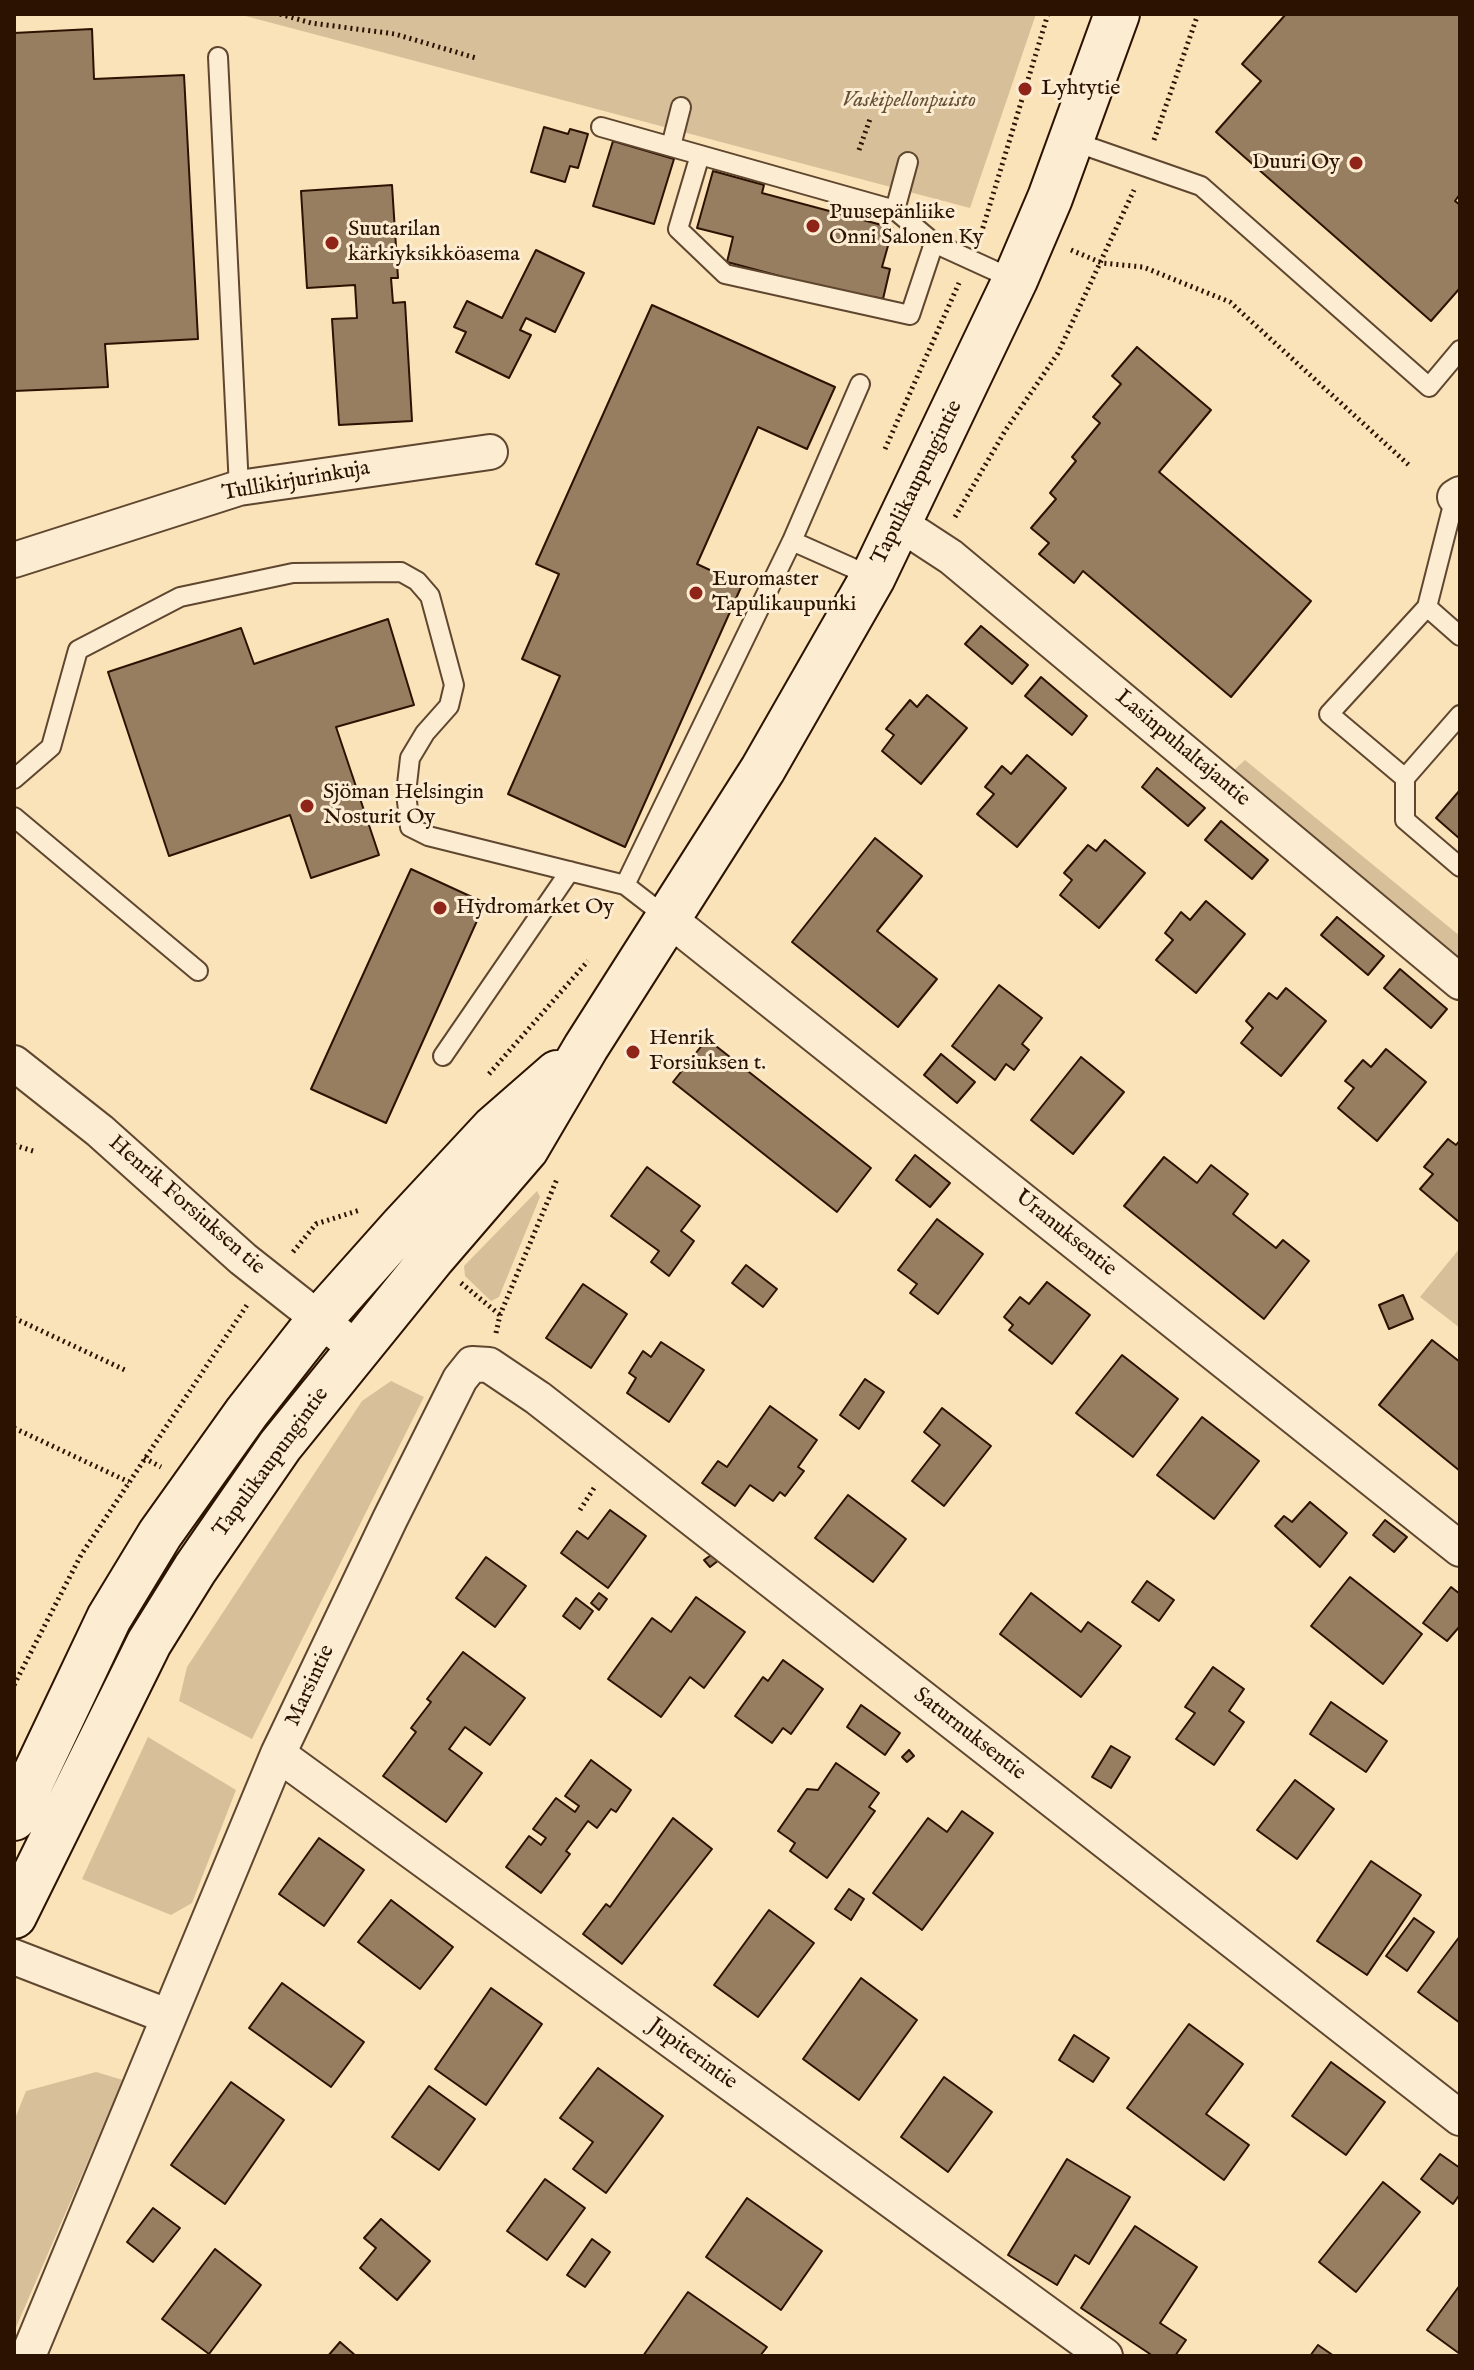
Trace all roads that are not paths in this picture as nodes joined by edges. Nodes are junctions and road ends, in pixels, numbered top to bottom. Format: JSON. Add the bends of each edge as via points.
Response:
{"nodes":[{"id":1,"x":1117,"y":14,"type":"edge"},
{"id":2,"x":218,"y":57,"type":"dead end"},
{"id":3,"x":681,"y":107,"type":"dead end"},
{"id":4,"x":601,"y":127,"type":"dead end"},
{"id":5,"x":1071,"y":141,"type":"junction"},
{"id":6,"x":671,"y":146,"type":"junction"},
{"id":7,"x":700,"y":155,"type":"junction"},
{"id":8,"x":908,"y":162,"type":"dead end"},
{"id":9,"x":895,"y":210,"type":"junction"},
{"id":10,"x":934,"y":243,"type":"junction"},
{"id":11,"x":1015,"y":280,"type":"junction"},
{"id":12,"x":1460,"y":350,"type":"edge"},
{"id":13,"x":860,"y":384,"type":"dead end"},
{"id":14,"x":490,"y":452,"type":"dead end"},
{"id":15,"x":239,"y":488,"type":"junction"},
{"id":16,"x":1458,"y":499,"type":"edge"},
{"id":17,"x":899,"y":523,"type":"junction"},
{"id":18,"x":792,"y":541,"type":"junction"},
{"id":19,"x":14,"y":560,"type":"edge"},
{"id":20,"x":873,"y":577,"type":"junction"},
{"id":21,"x":1427,"y":607,"type":"junction"},
{"id":22,"x":1460,"y":636,"type":"edge"},
{"id":23,"x":1460,"y":715,"type":"edge"},
{"id":24,"x":1405,"y":778,"type":"junction"},
{"id":25,"x":14,"y":779,"type":"edge"},
{"id":26,"x":14,"y":817,"type":"edge"},
{"id":27,"x":1460,"y":867,"type":"edge"},
{"id":28,"x":570,"y":871,"type":"junction"},
{"id":29,"x":625,"y":885,"type":"junction"},
{"id":30,"x":669,"y":919,"type":"junction"},
{"id":31,"x":198,"y":971,"type":"dead end"},
{"id":32,"x":1460,"y":982,"type":"edge"},
{"id":33,"x":586,"y":1047,"type":"junction"},
{"id":34,"x":443,"y":1056,"type":"dead end"},
{"id":35,"x":14,"y":1063,"type":"edge"},
{"id":36,"x":320,"y":1319,"type":"junction"},
{"id":37,"x":357,"y":1349,"type":"junction"},
{"id":38,"x":472,"y":1364,"type":"joint"},
{"id":39,"x":1460,"y":1549,"type":"edge"},
{"id":40,"x":278,"y":1754,"type":"junction"},
{"id":41,"x":14,"y":1818,"type":"edge"},
{"id":42,"x":14,"y":1916,"type":"edge"},
{"id":43,"x":14,"y":1957,"type":"edge"},
{"id":44,"x":167,"y":2016,"type":"junction"},
{"id":45,"x":1460,"y":2118,"type":"edge"},
{"id":46,"x":28,"y":2356,"type":"edge"},
{"id":47,"x":1105,"y":2356,"type":"edge"}],
"edges":[{"from":1,"to":5,"type":"main road","name":"Tapulikaupungintie"},
{"from":2,"to":15,"type":"lane"},
{"from":3,"to":6,"type":"lane"},
{"from":4,"to":6,"type":"lane"},
{"from":5,"to":11,"type":"main road","name":"Tapulikaupungintie"},
{"from":5,"to":12,"type":"lane","via":[[1201,186],[1429,387]]},
{"from":6,"to":7,"type":"lane"},
{"from":7,"to":9,"type":"lane"},
{"from":7,"to":10,"type":"lane","via":[[678,229],[725,274],[910,315]]},
{"from":8,"to":9,"type":"lane"},
{"from":9,"to":10,"type":"lane"},
{"from":10,"to":11,"type":"lane"},
{"from":11,"to":17,"type":"main road","name":"Tapulikaupungintie"},
{"from":13,"to":18,"type":"lane"},
{"from":14,"to":15,"type":"street","name":"Tullikirjurinkuja"},
{"from":15,"to":19,"type":"street","name":"Tullikirjurinkuja"},
{"from":16,"to":21,"type":"lane"},
{"from":17,"to":20,"type":"main road","name":"Tapulikaupungintie"},
{"from":17,"to":32,"type":"street","name":"Lasinpuhaltajantie","via":[[951,557]]},
{"from":18,"to":20,"type":"lane"},
{"from":18,"to":29,"type":"lane"},
{"from":20,"to":30,"type":"main road","name":"Tapulikaupungintie"},
{"from":21,"to":22,"type":"lane"},
{"from":21,"to":24,"type":"lane","via":[[1329,714]]},
{"from":23,"to":24,"type":"lane"},
{"from":24,"to":27,"type":"lane","via":[[1405,820]]},
{"from":25,"to":28,"type":"lane","via":[[51,747],[78,650],[180,597],[293,573],[401,572],[430,596],[454,685],[449,706],[410,758],[410,827]]},
{"from":26,"to":31,"type":"lane"},
{"from":28,"to":29,"type":"lane"},
{"from":28,"to":34,"type":"lane"},
{"from":29,"to":30,"type":"lane"},
{"from":30,"to":33,"type":"main road","name":"Tapulikaupungintie"},
{"from":30,"to":39,"type":"street","name":"Uranuksentie"},
{"from":33,"to":36,"type":"main road","name":"Tapulikaupungintie","via":[[494,1128]]},
{"from":33,"to":37,"type":"main road","name":"Tapulikaupungintie","via":[[526,1149]]},
{"from":35,"to":36,"type":"street","name":"Henrik Forsiuksen tie"},
{"from":36,"to":37,"type":"street","name":"Henrik Forsiuksen tie"},
{"from":36,"to":41,"type":"main road","name":"Tapulikaupungintie","via":[[160,1534],[109,1618]]},
{"from":37,"to":42,"type":"main road","name":"Tapulikaupungintie","via":[[280,1446],[149,1643]]},
{"from":38,"to":40,"type":"street","name":"Marsintie","via":[[390,1519]]},
{"from":38,"to":45,"type":"street","name":"Saturnuksentie","via":[[489,1365],[547,1405]]},
{"from":40,"to":44,"type":"street","name":"Marsintie"},
{"from":40,"to":47,"type":"street","name":"Jupiterintie"},
{"from":43,"to":44,"type":"street"},
{"from":44,"to":46,"type":"street","name":"Marsintie"}]}
